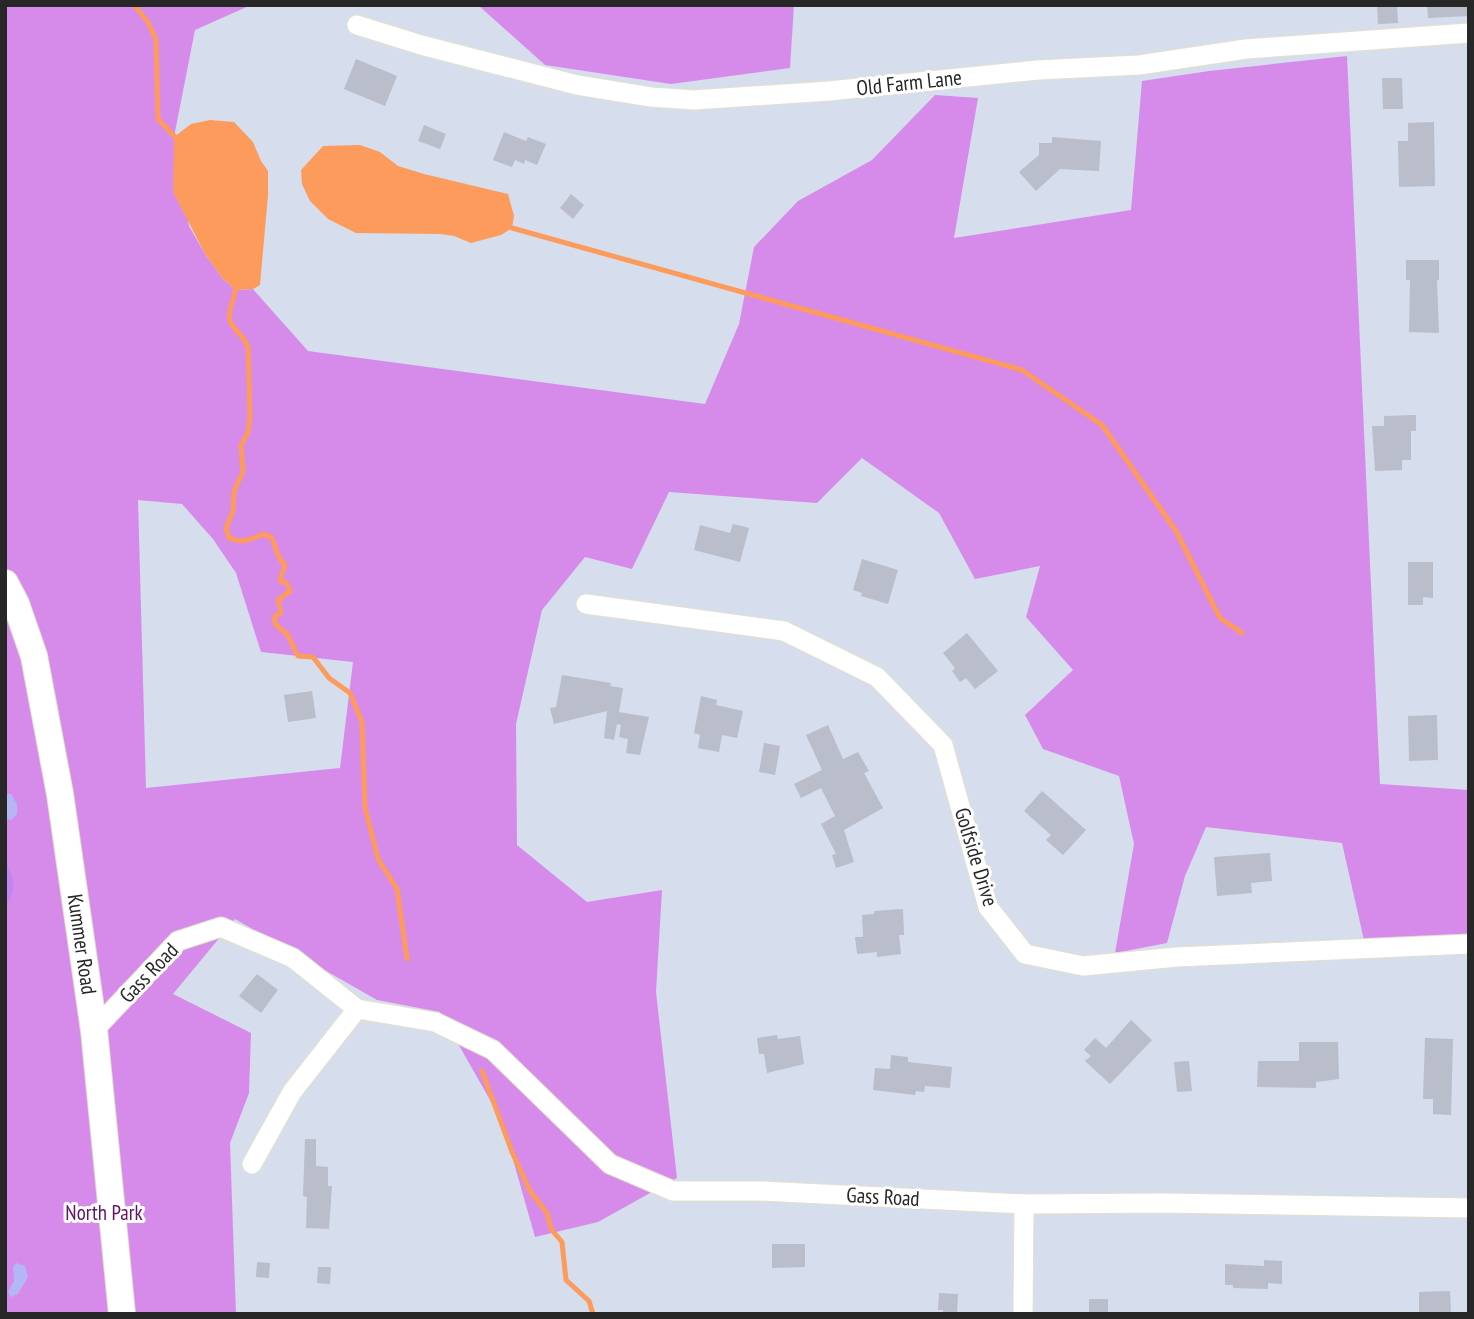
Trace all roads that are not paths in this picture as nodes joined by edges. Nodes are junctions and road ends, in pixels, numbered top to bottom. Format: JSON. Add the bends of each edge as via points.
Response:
{"nodes":[{"id":1,"x":357,"y":25,"type":"dead end"},
{"id":2,"x":1469,"y":33,"type":"edge"},
{"id":3,"x":5,"y":583,"type":"edge"},
{"id":4,"x":586,"y":604,"type":"dead end"},
{"id":5,"x":1469,"y":944,"type":"edge"},
{"id":6,"x":357,"y":1009,"type":"junction"},
{"id":7,"x":94,"y":1030,"type":"junction"},
{"id":8,"x":252,"y":1164,"type":"dead end"},
{"id":9,"x":1024,"y":1204,"type":"junction"},
{"id":10,"x":1469,"y":1208,"type":"edge"},
{"id":11,"x":122,"y":1314,"type":"edge"},
{"id":12,"x":1023,"y":1314,"type":"edge"}],
"edges":[{"from":1,"to":2,"type":"street","name":"Old Farm Lane","via":[[578,85],[694,100]]},
{"from":3,"to":7,"type":"street","name":"Kummer Road","via":[[34,656],[60,794]]},
{"from":4,"to":5,"type":"street","name":"Golfside Drive","via":[[783,631],[877,677],[943,745],[988,907],[1025,954],[1083,966],[1177,957]]},
{"from":6,"to":7,"type":"street","name":"Gass Road","via":[[293,958],[221,928],[178,941]]},
{"from":6,"to":8,"type":"street","via":[[292,1092]]},
{"from":6,"to":9,"type":"street","name":"Gass Road","via":[[435,1022],[493,1050],[610,1164],[673,1191]]},
{"from":7,"to":11,"type":"street","name":"Kummer Road"},
{"from":9,"to":10,"type":"street","name":"Gass Road"},
{"from":9,"to":12,"type":"street"}]}
